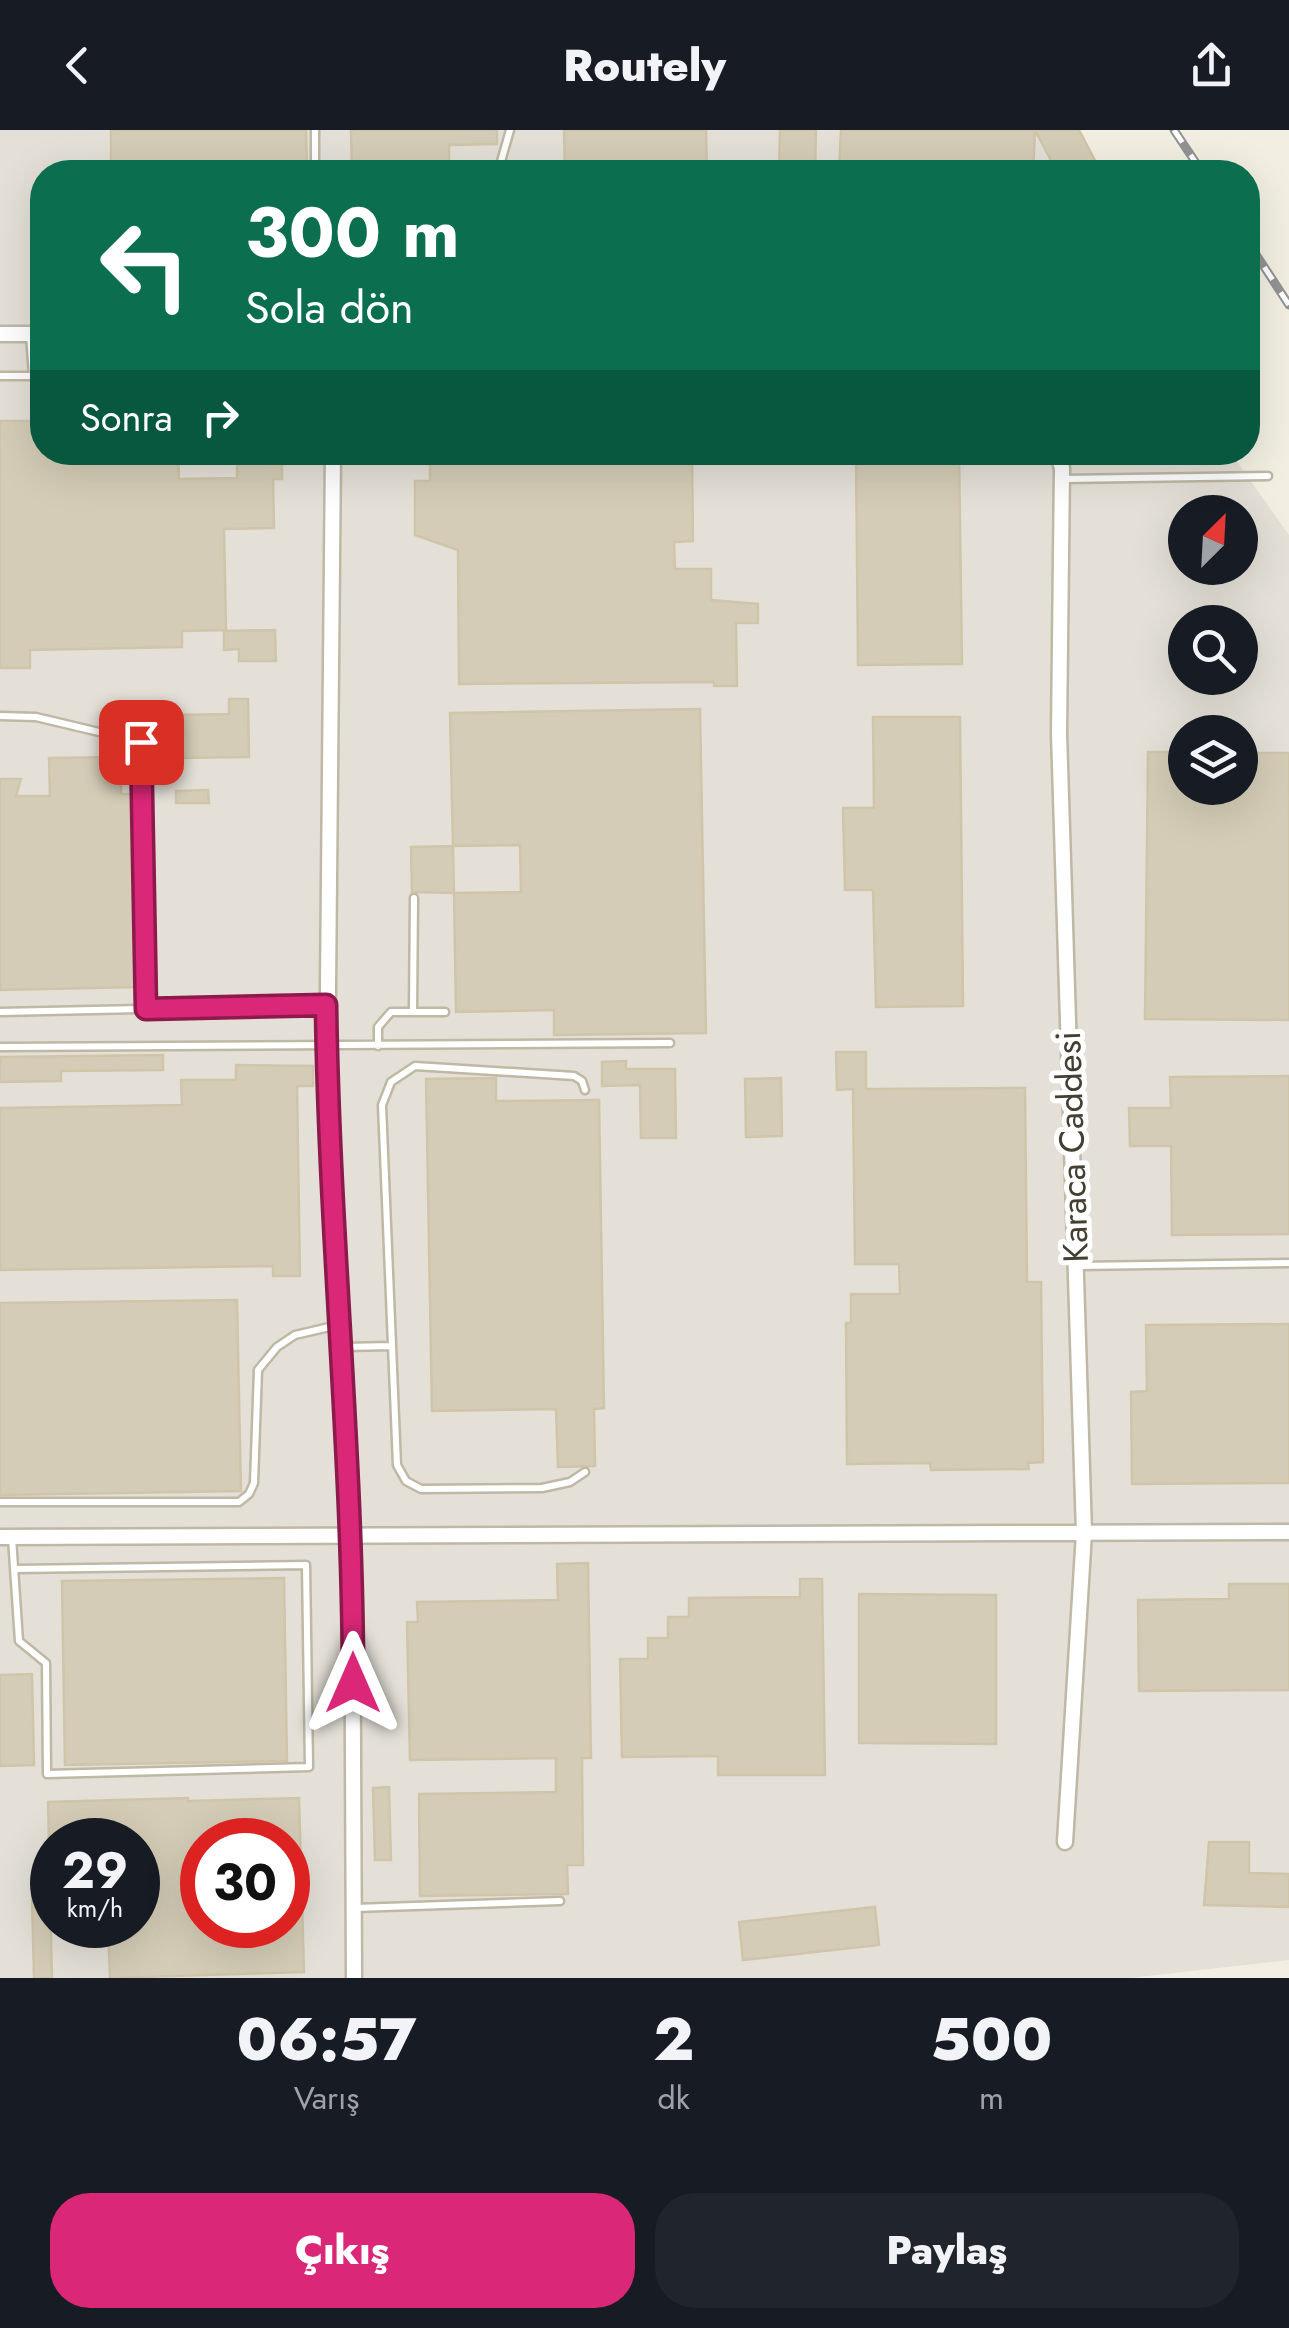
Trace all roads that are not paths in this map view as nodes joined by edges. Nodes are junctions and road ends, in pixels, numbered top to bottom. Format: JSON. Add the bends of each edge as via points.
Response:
{"nodes":[{"id":1,"x":315,"y":130,"type":"edge"},
{"id":2,"x":510,"y":130,"type":"edge"},
{"id":3,"x":314,"y":160,"type":"edge"},
{"id":4,"x":501,"y":160,"type":"edge"},
{"id":5,"x":0,"y":334,"type":"edge"},
{"id":6,"x":30,"y":334,"type":"edge"},
{"id":7,"x":0,"y":376,"type":"edge"},
{"id":8,"x":30,"y":376,"type":"edge"},
{"id":9,"x":332,"y":465,"type":"edge"},
{"id":10,"x":1059,"y":465,"type":"edge"},
{"id":11,"x":1268,"y":476,"type":"dead end"},
{"id":12,"x":1062,"y":479,"type":"junction"},
{"id":13,"x":0,"y":716,"type":"edge"},
{"id":14,"x":414,"y":898,"type":"dead end"},
{"id":15,"x":326,"y":1005,"type":"junction"},
{"id":16,"x":146,"y":1009,"type":"junction"},
{"id":17,"x":413,"y":1011,"type":"junction"},
{"id":18,"x":0,"y":1012,"type":"edge"},
{"id":19,"x":446,"y":1012,"type":"dead end"},
{"id":20,"x":670,"y":1043,"type":"dead end"},
{"id":21,"x":327,"y":1046,"type":"junction"},
{"id":22,"x":378,"y":1046,"type":"junction"},
{"id":23,"x":0,"y":1047,"type":"edge"},
{"id":24,"x":585,"y":1090,"type":"dead end"},
{"id":25,"x":1289,"y":1263,"type":"edge"},
{"id":26,"x":1076,"y":1266,"type":"junction"},
{"id":27,"x":340,"y":1325,"type":"junction"},
{"id":28,"x":392,"y":1346,"type":"junction"},
{"id":29,"x":342,"y":1347,"type":"junction"},
{"id":30,"x":585,"y":1472,"type":"dead end"},
{"id":31,"x":0,"y":1502,"type":"edge"},
{"id":32,"x":1289,"y":1532,"type":"edge"},
{"id":33,"x":352,"y":1533,"type":"junction"},
{"id":34,"x":1084,"y":1533,"type":"junction"},
{"id":35,"x":6,"y":1537,"type":"edge"},
{"id":36,"x":16,"y":1570,"type":"junction"},
{"id":37,"x":1066,"y":1842,"type":"dead end"},
{"id":38,"x":560,"y":1901,"type":"dead end"},
{"id":39,"x":354,"y":1908,"type":"junction"},
{"id":40,"x":354,"y":1978,"type":"edge"}],
"edges":[{"from":1,"to":3,"type":"lane"},
{"from":2,"to":4,"type":"lane"},
{"from":5,"to":6,"type":"street"},
{"from":7,"to":8,"type":"lane"},
{"from":9,"to":15,"type":"street"},
{"from":10,"to":12,"type":"street","name":"Karaca Caddesi"},
{"from":11,"to":12,"type":"lane"},
{"from":12,"to":26,"type":"street","name":"Karaca Caddesi","via":[[1059,733]]},
{"from":13,"to":16,"type":"lane","via":[[36,717],[141,742]]},
{"from":14,"to":17,"type":"lane"},
{"from":15,"to":16,"type":"lane"},
{"from":15,"to":21,"type":"street"},
{"from":16,"to":18,"type":"lane"},
{"from":17,"to":19,"type":"lane"},
{"from":17,"to":22,"type":"lane","via":[[382,1018]]},
{"from":20,"to":22,"type":"lane"},
{"from":21,"to":22,"type":"lane"},
{"from":21,"to":23,"type":"lane"},
{"from":21,"to":27,"type":"street"},
{"from":24,"to":28,"type":"lane","via":[[574,1076],[415,1066],[391,1082],[382,1104]]},
{"from":25,"to":26,"type":"lane"},
{"from":26,"to":34,"type":"street","name":"Karaca Caddesi"},
{"from":27,"to":29,"type":"street"},
{"from":27,"to":31,"type":"lane","via":[[295,1334],[258,1370],[254,1483],[240,1502]]},
{"from":28,"to":29,"type":"lane"},
{"from":28,"to":30,"type":"lane","via":[[398,1465],[410,1484],[542,1488]]},
{"from":29,"to":33,"type":"street"},
{"from":32,"to":34,"type":"street"},
{"from":33,"to":34,"type":"street"},
{"from":33,"to":35,"type":"street"},
{"from":33,"to":39,"type":"street"},
{"from":34,"to":37,"type":"street","name":"Karaca Caddesi"},
{"from":35,"to":36,"type":"lane"},
{"from":36,"to":36,"type":"lane","via":[[19,1641],[46,1662],[46,1774],[309,1766],[306,1565]]},
{"from":38,"to":39,"type":"lane"},
{"from":39,"to":40,"type":"street"}]}
